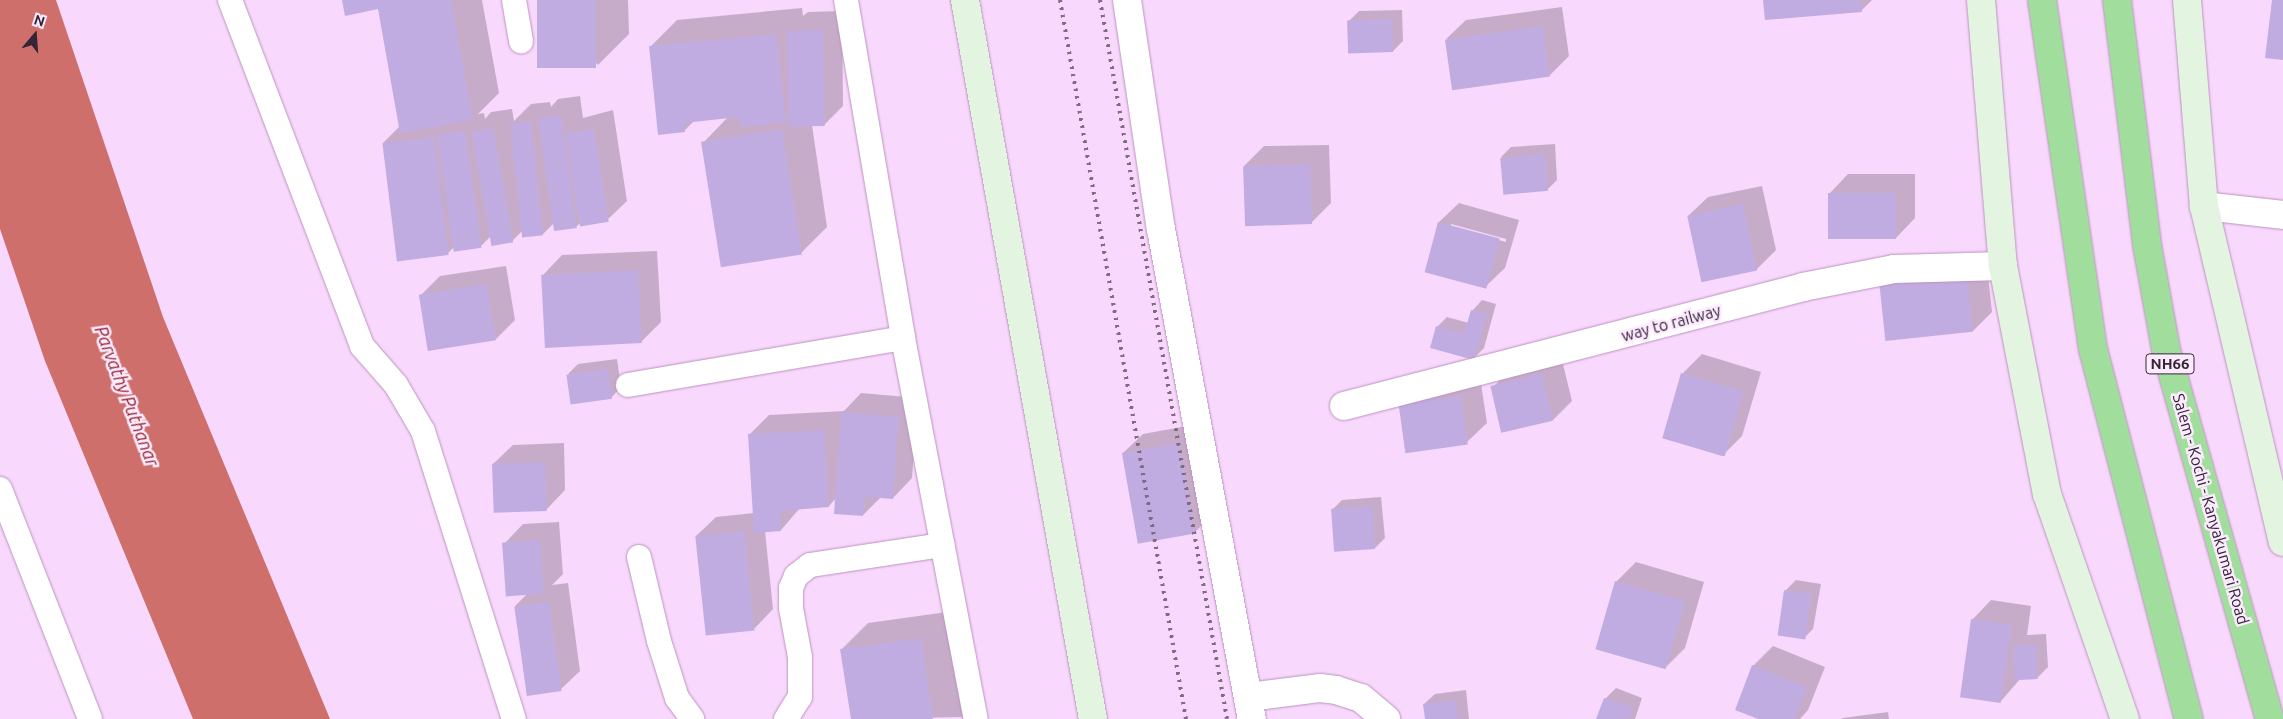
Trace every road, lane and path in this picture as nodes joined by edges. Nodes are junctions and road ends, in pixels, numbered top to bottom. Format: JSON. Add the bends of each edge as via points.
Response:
{"nodes":[{"id":1,"x":230,"y":0,"type":"edge"},
{"id":2,"x":514,"y":0,"type":"edge"},
{"id":3,"x":846,"y":0,"type":"edge"},
{"id":4,"x":965,"y":0,"type":"edge"},
{"id":5,"x":1127,"y":0,"type":"edge"},
{"id":6,"x":1981,"y":0,"type":"edge"},
{"id":7,"x":2042,"y":0,"type":"edge"},
{"id":8,"x":2117,"y":0,"type":"edge"},
{"id":9,"x":2187,"y":0,"type":"edge"},
{"id":10,"x":522,"y":41,"type":"dead end"},
{"id":11,"x":2204,"y":206,"type":"junction"},
{"id":12,"x":2283,"y":215,"type":"edge"},
{"id":13,"x":2002,"y":266,"type":"junction"},
{"id":14,"x":904,"y":338,"type":"junction"},
{"id":15,"x":628,"y":384,"type":"dead end"},
{"id":16,"x":1344,"y":406,"type":"dead end"},
{"id":17,"x":0,"y":489,"type":"edge"},
{"id":18,"x":2283,"y":542,"type":"edge"},
{"id":19,"x":942,"y":545,"type":"junction"},
{"id":20,"x":639,"y":557,"type":"dead end"},
{"id":21,"x":1250,"y":708,"type":"edge"},
{"id":22,"x":90,"y":719,"type":"edge"},
{"id":23,"x":514,"y":719,"type":"edge"},
{"id":24,"x":692,"y":719,"type":"edge"},
{"id":25,"x":786,"y":719,"type":"edge"},
{"id":26,"x":976,"y":719,"type":"edge"},
{"id":27,"x":1093,"y":719,"type":"edge"},
{"id":28,"x":1386,"y":719,"type":"edge"},
{"id":29,"x":2125,"y":719,"type":"edge"},
{"id":30,"x":2189,"y":719,"type":"edge"},
{"id":31,"x":2270,"y":719,"type":"edge"}],
"edges":[{"from":1,"to":23,"type":"lane","via":[[362,346],[396,385],[423,432]]},
{"from":2,"to":10,"type":"lane"},
{"from":3,"to":14,"type":"lane"},
{"from":4,"to":27,"type":"street"},
{"from":5,"to":21,"type":"street","via":[[1161,229],[1212,519]]},
{"from":6,"to":13,"type":"street"},
{"from":7,"to":30,"type":"highway","via":[[2093,349]]},
{"from":8,"to":31,"type":"highway","name":"Salem - Kochi - Kanyakumari Road","number":"NH66","via":[[2147,245],[2166,350]]},
{"from":9,"to":11,"type":"street"},
{"from":11,"to":12,"type":"street"},
{"from":11,"to":18,"type":"street"},
{"from":13,"to":16,"type":"street","name":"way to railway","via":[[1894,269],[1804,287]]},
{"from":13,"to":29,"type":"street","via":[[2047,494]]},
{"from":14,"to":15,"type":"lane"},
{"from":14,"to":19,"type":"lane"},
{"from":17,"to":22,"type":"lane"},
{"from":19,"to":25,"type":"lane","via":[[810,565],[796,576],[791,588],[791,608],[800,657],[800,697]]},
{"from":19,"to":26,"type":"lane"},
{"from":20,"to":24,"type":"lane","via":[[659,641],[677,698]]},
{"from":21,"to":28,"type":"street","via":[[1320,688],[1361,698]]}]}
